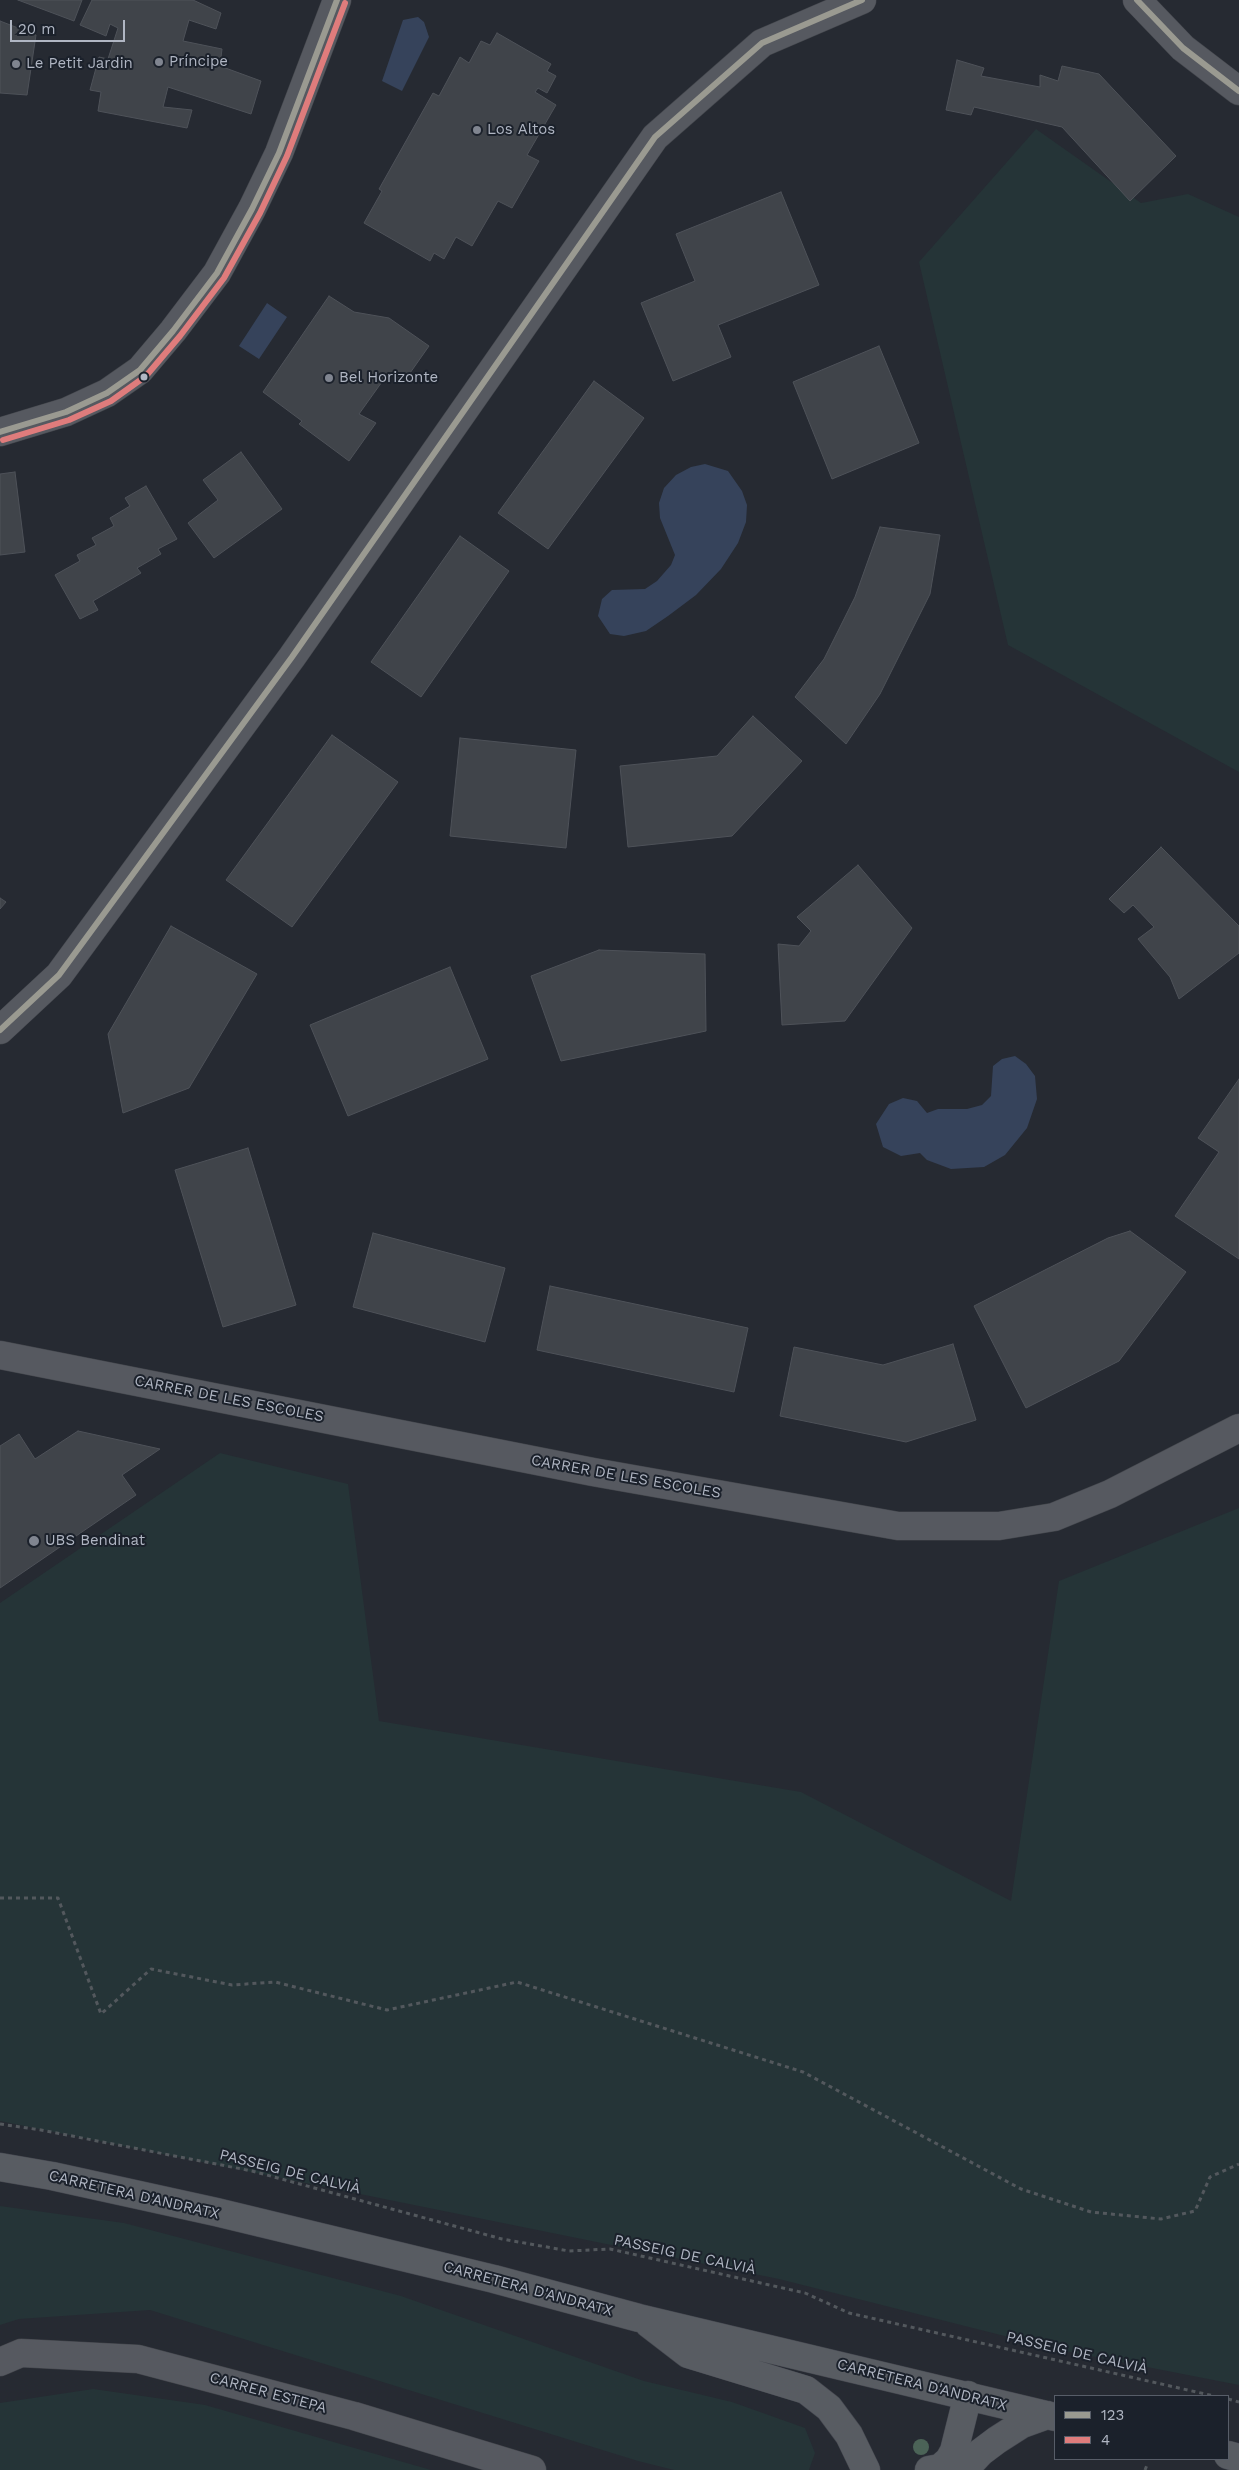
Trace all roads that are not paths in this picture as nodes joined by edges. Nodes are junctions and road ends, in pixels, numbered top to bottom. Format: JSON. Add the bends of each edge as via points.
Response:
{"nodes":[{"id":1,"x":337,"y":0,"type":"edge"},
{"id":2,"x":862,"y":0,"type":"edge"},
{"id":3,"x":1137,"y":0,"type":"edge"},
{"id":4,"x":1239,"y":91,"type":"edge"},
{"id":5,"x":0,"y":432,"type":"edge"},
{"id":6,"x":0,"y":1030,"type":"edge"},
{"id":7,"x":0,"y":1355,"type":"edge"},
{"id":8,"x":1239,"y":1428,"type":"edge"},
{"id":9,"x":0,"y":2167,"type":"edge"},
{"id":10,"x":639,"y":2318,"type":"junction"},
{"id":11,"x":0,"y":2362,"type":"edge"},
{"id":12,"x":975,"y":2397,"type":"junction"},
{"id":13,"x":1051,"y":2416,"type":"edge"},
{"id":14,"x":973,"y":2461,"type":"edge"},
{"id":15,"x":532,"y":2470,"type":"edge"},
{"id":16,"x":866,"y":2470,"type":"edge"},
{"id":17,"x":929,"y":2470,"type":"edge"}],
"edges":[{"from":1,"to":5,"type":"street","via":[[279,153],[252,209],[217,272],[174,331],[140,370],[107,393],[66,412]]},
{"from":2,"to":6,"type":"street","via":[[762,43],[655,137],[292,657],[65,967]]},
{"from":3,"to":4,"type":"street","via":[[1183,48]]},
{"from":7,"to":8,"type":"street","name":"CARRER DE LES ESCOLES","via":[[593,1472],[898,1526],[999,1526],[1054,1517],[1110,1494]]},
{"from":9,"to":10,"type":"main road","name":"CARRETERA D'ANDRATX","via":[[235,2217],[485,2276]]},
{"from":10,"to":12,"type":"main road","name":"CARRETERA D'ANDRATX"},
{"from":10,"to":16,"type":"main road","via":[[688,2354],[806,2390],[829,2408],[849,2435]]},
{"from":11,"to":15,"type":"street","name":"CARRER ESTEPA","via":[[21,2354],[138,2360],[354,2416]]},
{"from":12,"to":13,"type":"main road","name":"CARRETERA D'ANDRATX"},
{"from":12,"to":14,"type":"main road","via":[[987,2406],[989,2417]]},
{"from":12,"to":17,"type":"main road","via":[[949,2460],[940,2468]]},
{"from":13,"to":14,"type":"main road","via":[[1022,2424]]}]}
